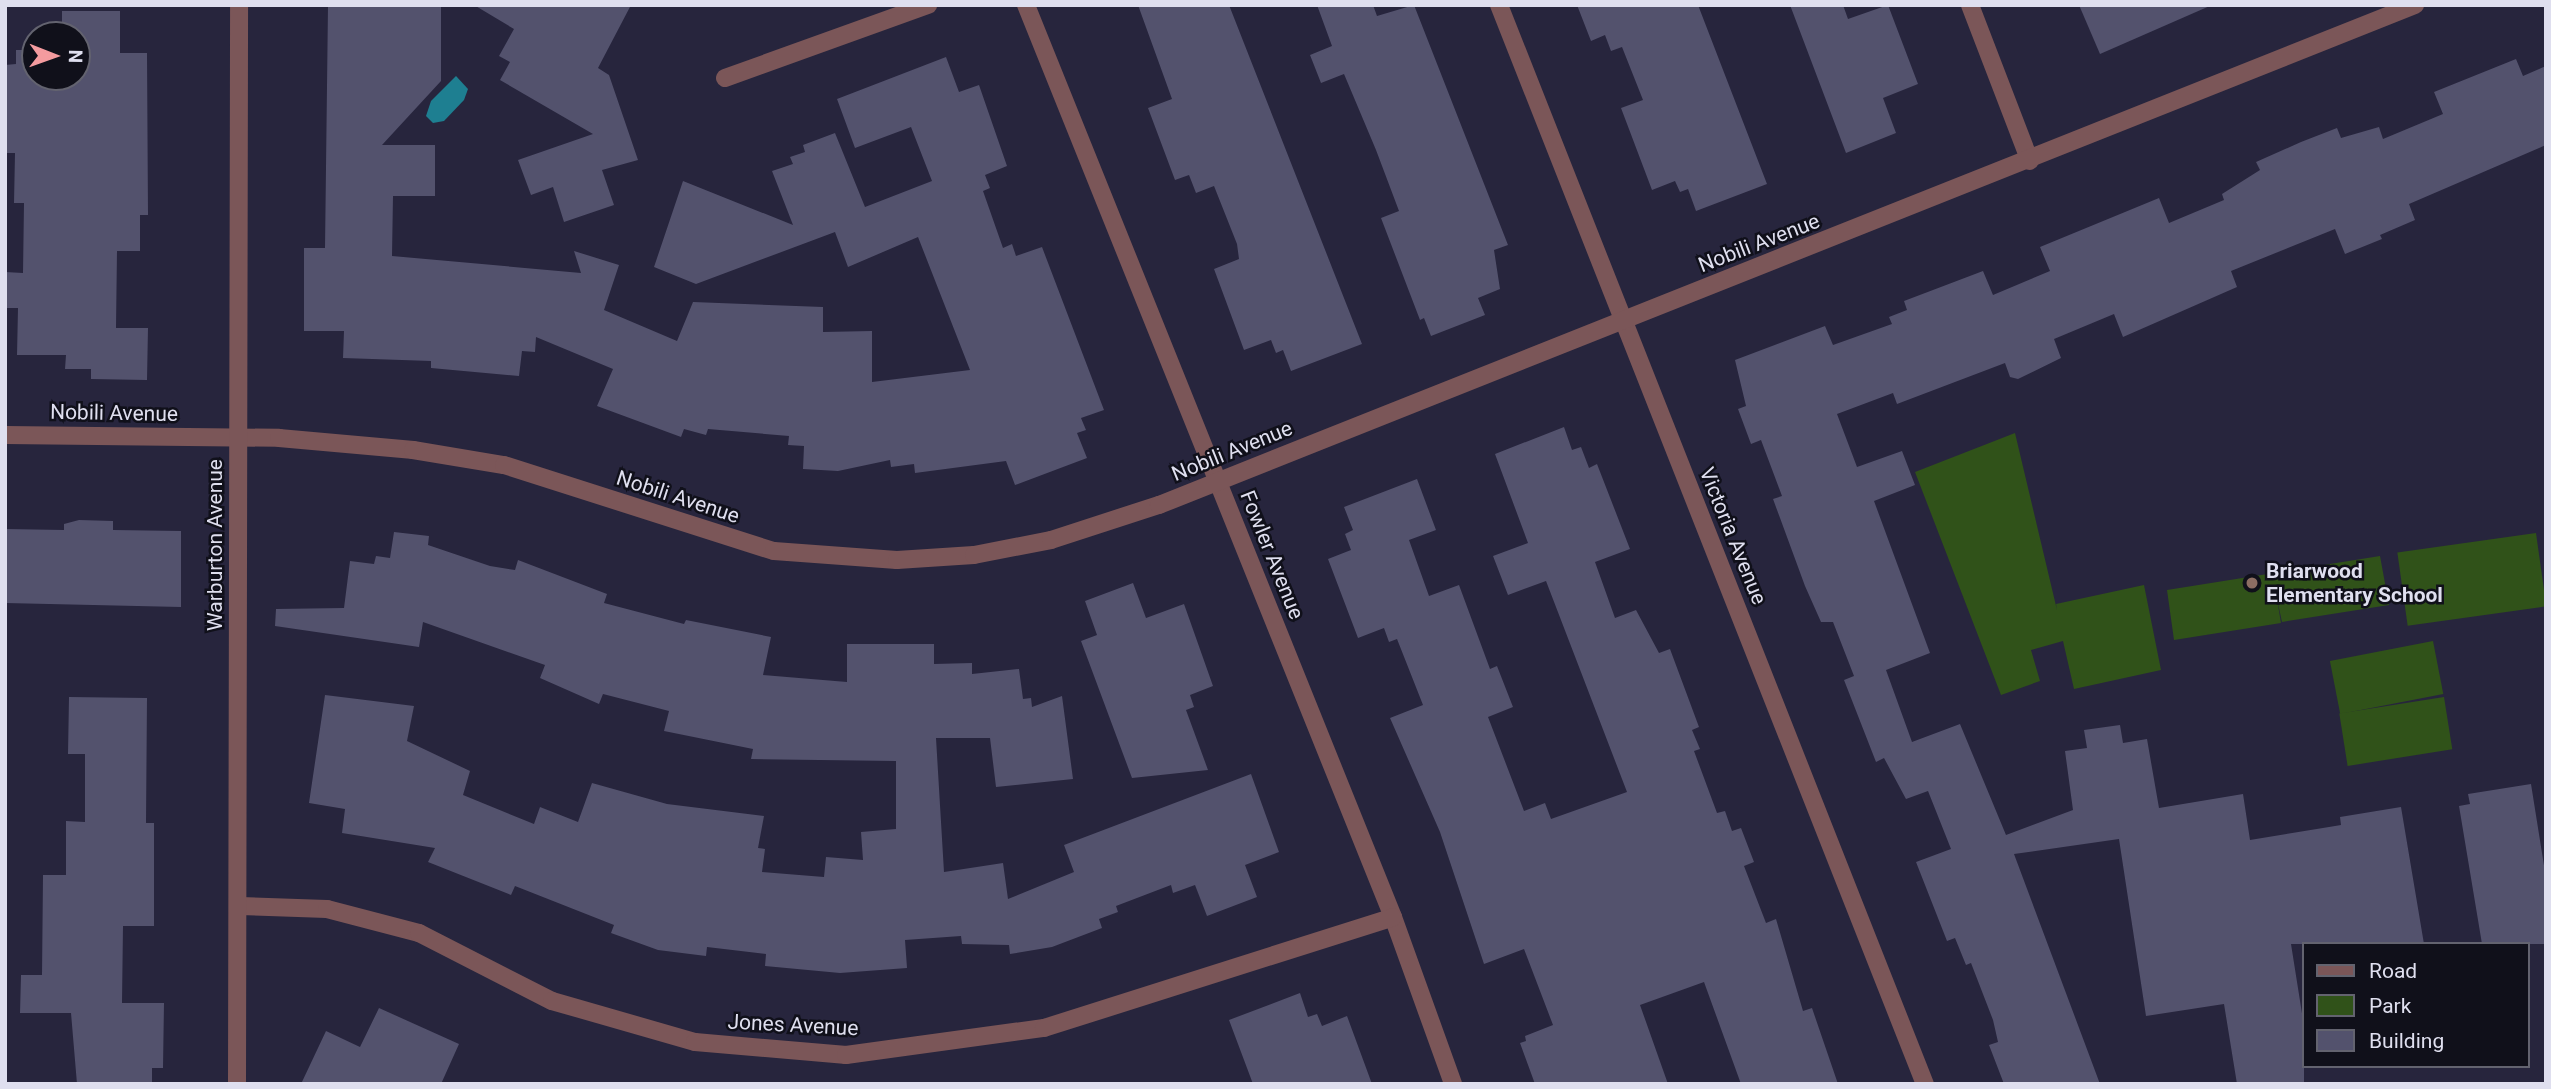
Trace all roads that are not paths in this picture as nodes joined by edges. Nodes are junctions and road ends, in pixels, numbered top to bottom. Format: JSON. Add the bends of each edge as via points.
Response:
{"nodes":[{"id":1,"x":239,"y":5,"type":"edge"},
{"id":2,"x":928,"y":5,"type":"edge"},
{"id":3,"x":1026,"y":5,"type":"edge"},
{"id":4,"x":1499,"y":5,"type":"edge"},
{"id":5,"x":1970,"y":5,"type":"edge"},
{"id":6,"x":2415,"y":5,"type":"edge"},
{"id":7,"x":725,"y":78,"type":"dead end"},
{"id":8,"x":2031,"y":161,"type":"junction"},
{"id":9,"x":1623,"y":320,"type":"junction"},
{"id":10,"x":5,"y":435,"type":"edge"},
{"id":11,"x":238,"y":437,"type":"junction"},
{"id":12,"x":1218,"y":481,"type":"junction"},
{"id":13,"x":240,"y":906,"type":"junction"},
{"id":14,"x":1393,"y":917,"type":"junction"},
{"id":15,"x":237,"y":1084,"type":"edge"},
{"id":16,"x":1453,"y":1084,"type":"edge"},
{"id":17,"x":1925,"y":1084,"type":"edge"}],
"edges":[{"from":1,"to":11,"type":"street","name":"Warburton Avenue"},
{"from":2,"to":7,"type":"street"},
{"from":3,"to":12,"type":"street","name":"Fowler Avenue"},
{"from":4,"to":9,"type":"street","name":"Victoria Avenue"},
{"from":5,"to":8,"type":"street"},
{"from":6,"to":8,"type":"street","name":"Nobili Avenue"},
{"from":8,"to":9,"type":"street","name":"Nobili Avenue"},
{"from":9,"to":12,"type":"street","name":"Nobili Avenue"},
{"from":9,"to":17,"type":"street","name":"Victoria Avenue"},
{"from":10,"to":11,"type":"street","name":"Nobili Avenue"},
{"from":11,"to":12,"type":"street","name":"Nobili Avenue","via":[[413,450],[504,465],[774,551],[897,560],[974,555],[1051,540]]},
{"from":11,"to":13,"type":"street","name":"Warburton Avenue"},
{"from":12,"to":14,"type":"street","name":"Fowler Avenue"},
{"from":13,"to":14,"type":"street","name":"Jones Avenue","via":[[327,909],[419,933],[552,1001],[695,1042],[846,1055],[1044,1028]]},
{"from":13,"to":15,"type":"street","name":"Warburton Avenue"},
{"from":14,"to":16,"type":"street","name":"Fowler Avenue"}]}
